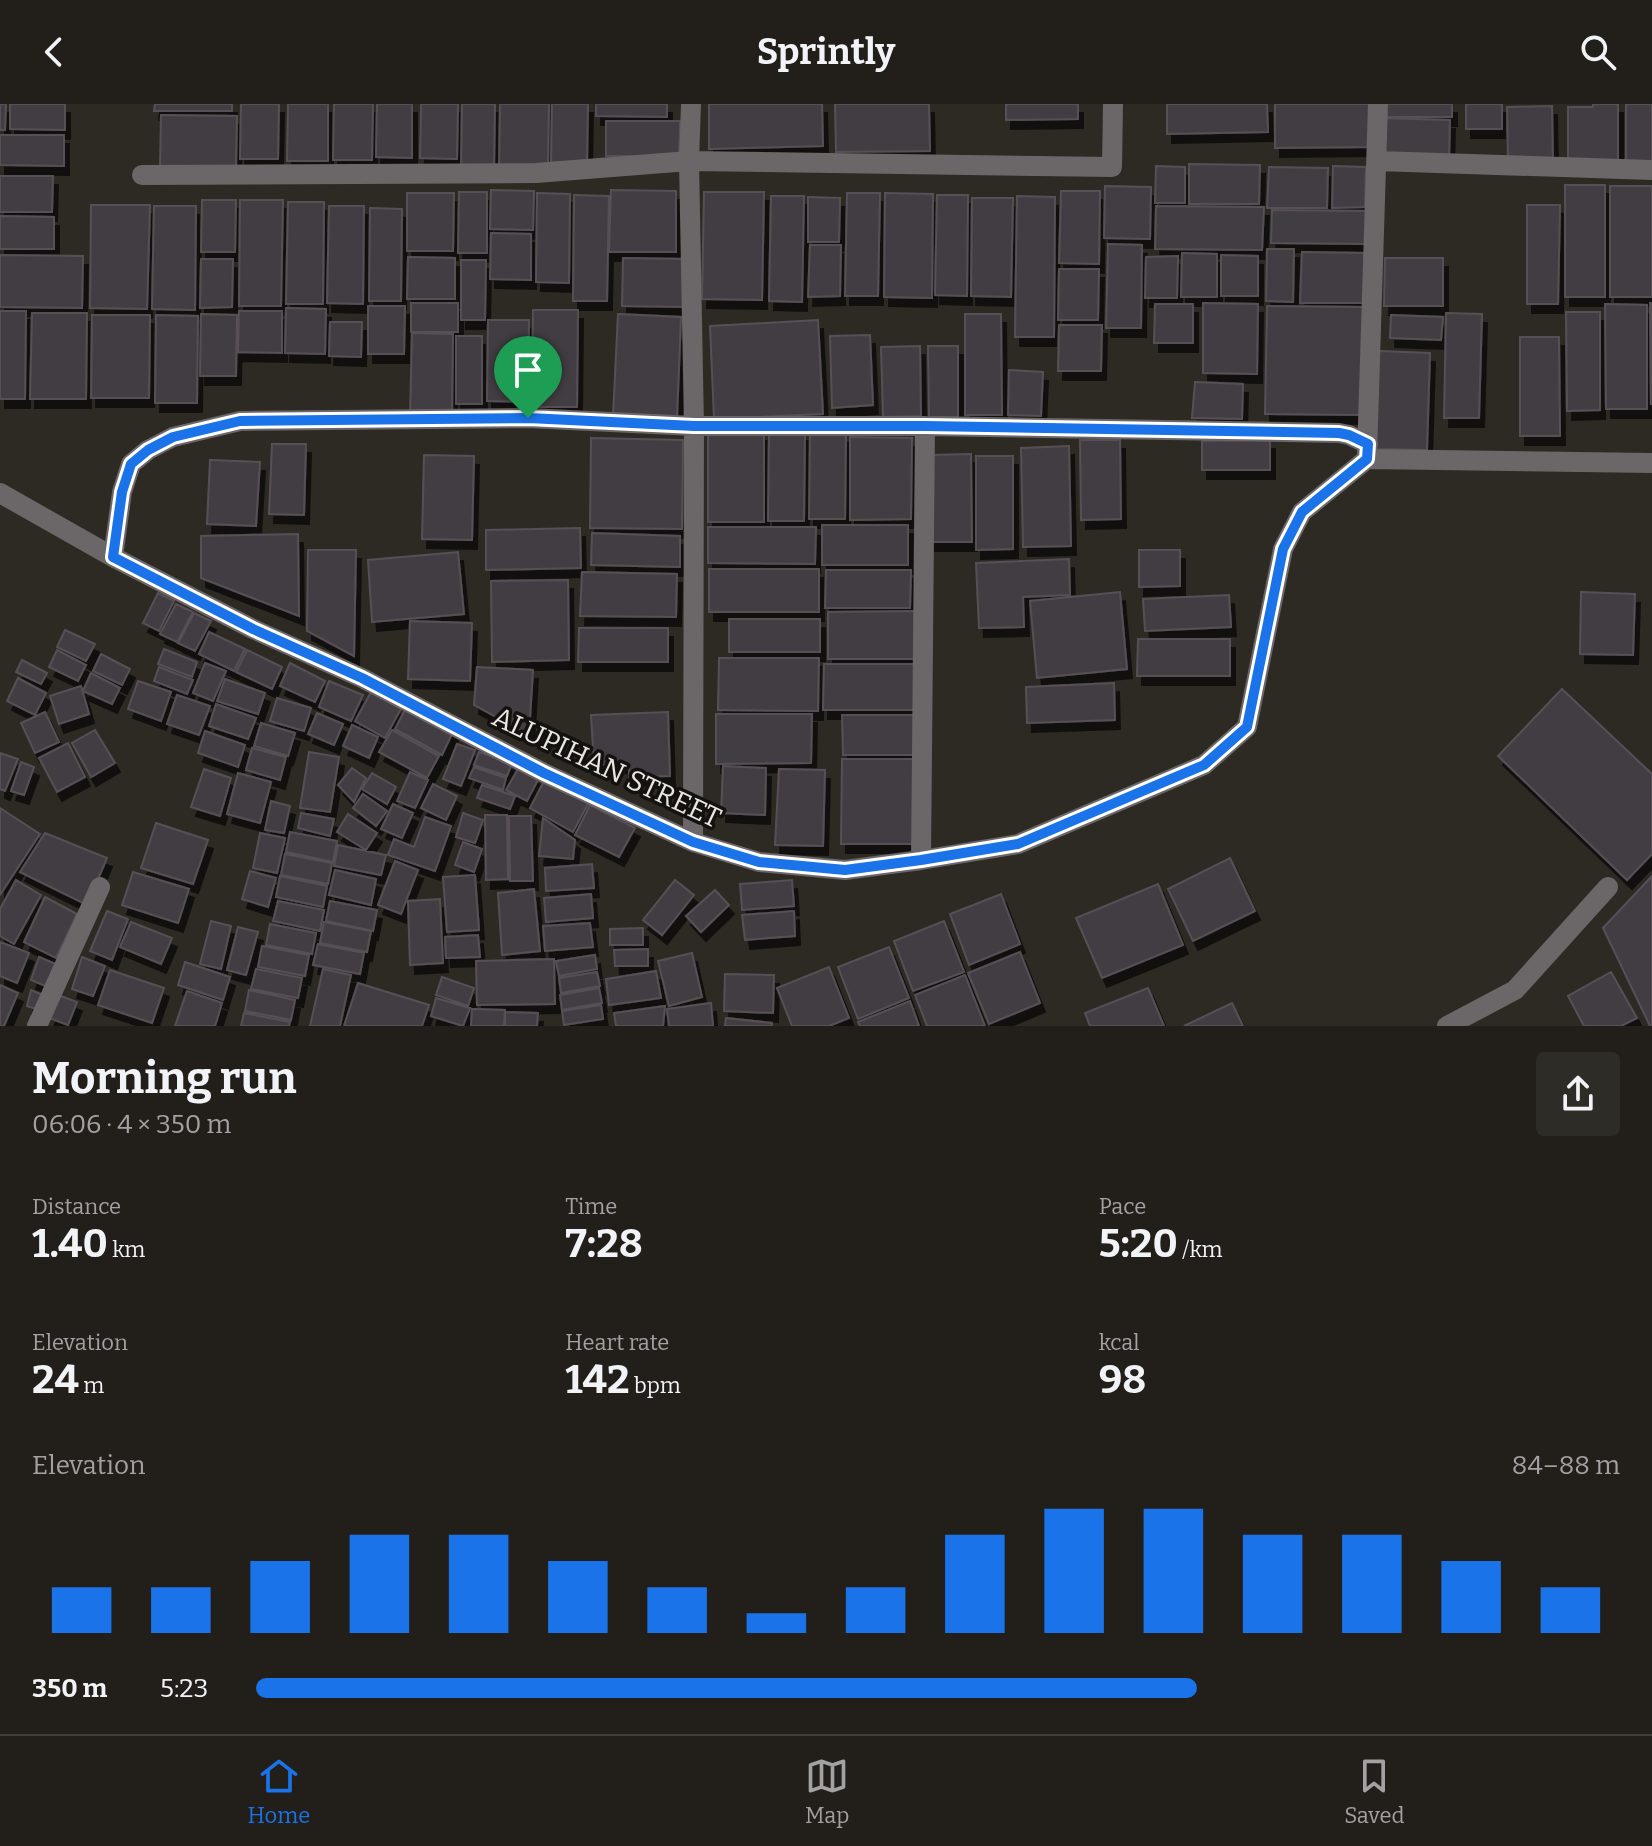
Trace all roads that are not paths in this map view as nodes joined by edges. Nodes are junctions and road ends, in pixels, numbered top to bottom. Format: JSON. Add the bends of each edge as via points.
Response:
{"nodes":[{"id":1,"x":691,"y":104,"type":"edge"},
{"id":2,"x":1113,"y":104,"type":"edge"},
{"id":3,"x":1378,"y":104,"type":"edge"},
{"id":4,"x":689,"y":161,"type":"junction"},
{"id":5,"x":1377,"y":161,"type":"junction"},
{"id":6,"x":1652,"y":170,"type":"edge"},
{"id":7,"x":142,"y":175,"type":"dead end"},
{"id":8,"x":694,"y":426,"type":"junction"},
{"id":9,"x":925,"y":426,"type":"junction"},
{"id":10,"x":1368,"y":452,"type":"junction"},
{"id":11,"x":1652,"y":463,"type":"edge"},
{"id":12,"x":0,"y":493,"type":"edge"},
{"id":13,"x":113,"y":557,"type":"junction"},
{"id":14,"x":693,"y":842,"type":"junction"},
{"id":15,"x":921,"y":860,"type":"junction"},
{"id":16,"x":100,"y":887,"type":"dead end"},
{"id":17,"x":1608,"y":887,"type":"dead end"},
{"id":18,"x":37,"y":1026,"type":"edge"},
{"id":19,"x":1447,"y":1026,"type":"edge"}],
"edges":[{"from":1,"to":4,"type":"street"},
{"from":2,"to":4,"type":"street","via":[[1112,167]]},
{"from":3,"to":5,"type":"street"},
{"from":4,"to":7,"type":"street","via":[[536,173]]},
{"from":4,"to":8,"type":"street"},
{"from":5,"to":6,"type":"street"},
{"from":5,"to":10,"type":"street"},
{"from":8,"to":9,"type":"street"},
{"from":8,"to":13,"type":"street","via":[[528,418],[240,421],[173,437],[131,464]]},
{"from":8,"to":14,"type":"street"},
{"from":9,"to":10,"type":"street","via":[[1339,433]]},
{"from":9,"to":15,"type":"street"},
{"from":10,"to":11,"type":"street"},
{"from":10,"to":15,"type":"street","name":"ALUPIHAN STREET","via":[[1302,512],[1283,549],[1247,727],[1204,765],[1018,844]]},
{"from":12,"to":13,"type":"street","name":"ALUPIHAN STREET"},
{"from":13,"to":14,"type":"street","name":"ALUPIHAN STREET"},
{"from":14,"to":15,"type":"street","name":"ALUPIHAN STREET","via":[[759,862],[845,870]]},
{"from":16,"to":18,"type":"street"},
{"from":17,"to":19,"type":"street","via":[[1515,990]]}]}
